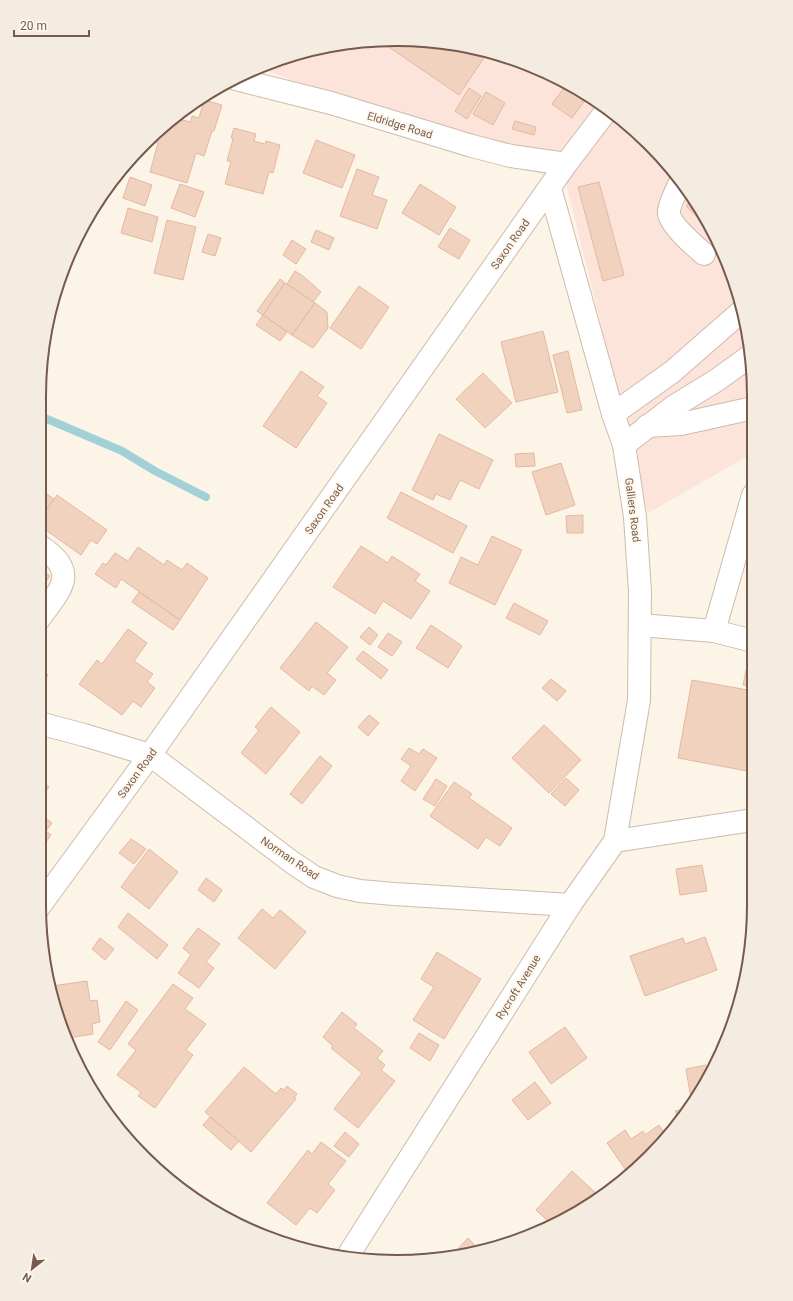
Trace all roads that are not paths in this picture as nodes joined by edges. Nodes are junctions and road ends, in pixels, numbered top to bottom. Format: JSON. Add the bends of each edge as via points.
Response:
{"nodes":[{"id":1,"x":243,"y":81,"type":"edge"},
{"id":2,"x":604,"y":114,"type":"edge"},
{"id":3,"x":566,"y":164,"type":"junction"},
{"id":4,"x":678,"y":187,"type":"edge"},
{"id":5,"x":550,"y":188,"type":"junction"},
{"id":6,"x":704,"y":254,"type":"dead end"},
{"id":7,"x":737,"y":315,"type":"edge"},
{"id":8,"x":745,"y":360,"type":"edge"},
{"id":9,"x":747,"y":409,"type":"edge"},
{"id":10,"x":613,"y":414,"type":"junction"},
{"id":11,"x":647,"y":426,"type":"junction"},
{"id":12,"x":624,"y":445,"type":"junction"},
{"id":13,"x":747,"y":517,"type":"edge"},
{"id":14,"x":46,"y":550,"type":"edge"},
{"id":15,"x":46,"y":610,"type":"edge"},
{"id":16,"x":640,"y":625,"type":"junction"},
{"id":17,"x":714,"y":631,"type":"junction"},
{"id":18,"x":747,"y":639,"type":"edge"},
{"id":19,"x":46,"y":725,"type":"edge"},
{"id":20,"x":150,"y":755,"type":"junction"},
{"id":21,"x":747,"y":821,"type":"edge"},
{"id":22,"x":615,"y":841,"type":"junction"},
{"id":23,"x":46,"y":897,"type":"edge"},
{"id":24,"x":570,"y":905,"type":"junction"},
{"id":25,"x":350,"y":1252,"type":"edge"}],
"edges":[{"from":1,"to":3,"type":"street","name":"Eldridge Road","via":[[472,146],[511,156]]},
{"from":2,"to":3,"type":"street","name":"Saxon Road"},
{"from":3,"to":5,"type":"street","name":"Saxon Road"},
{"from":4,"to":6,"type":"street","via":[[669,214],[673,224]]},
{"from":5,"to":10,"type":"street","name":"Galliers Road"},
{"from":5,"to":20,"type":"street","name":"Saxon Road"},
{"from":7,"to":10,"type":"street","via":[[672,372]]},
{"from":8,"to":11,"type":"street"},
{"from":9,"to":11,"type":"street","via":[[681,424]]},
{"from":10,"to":12,"type":"street","name":"Galliers Road"},
{"from":11,"to":12,"type":"street"},
{"from":12,"to":16,"type":"street","name":"Galliers Road","via":[[635,516]]},
{"from":13,"to":17,"type":"street"},
{"from":14,"to":15,"type":"street","via":[[63,571],[64,578],[62,587]]},
{"from":16,"to":17,"type":"street"},
{"from":16,"to":22,"type":"street","name":"Galliers Road","via":[[639,700]]},
{"from":17,"to":18,"type":"street"},
{"from":19,"to":20,"type":"street","name":"Norman Road"},
{"from":20,"to":23,"type":"street","name":"Saxon Road"},
{"from":20,"to":24,"type":"street","name":"Norman Road","via":[[314,878],[360,891]]},
{"from":21,"to":22,"type":"street"},
{"from":22,"to":24,"type":"street","name":"Rycroft Avenue"},
{"from":24,"to":25,"type":"street","name":"Rycroft Avenue"}]}
